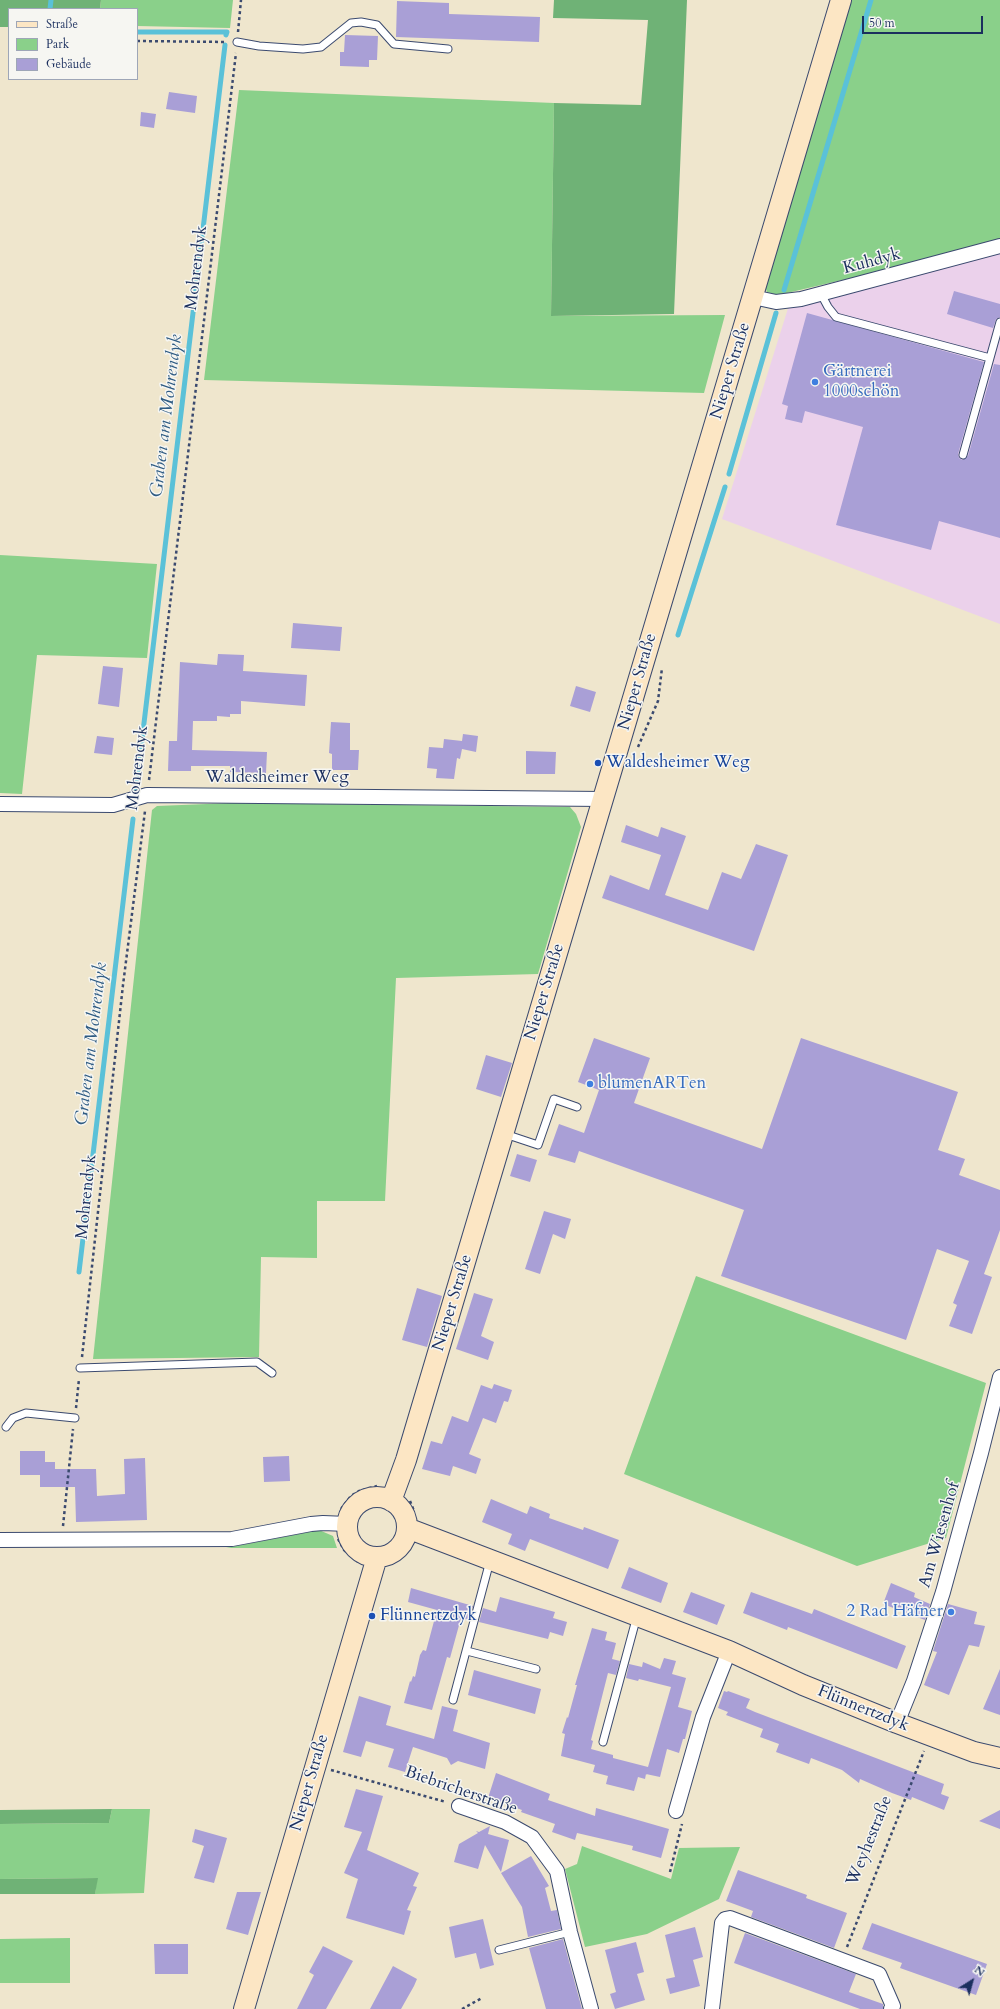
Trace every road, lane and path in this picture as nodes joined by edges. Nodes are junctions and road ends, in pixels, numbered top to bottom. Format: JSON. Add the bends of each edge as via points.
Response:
{"nodes":[{"id":1,"x":241,"y":0,"type":"edge"},
{"id":2,"x":841,"y":0,"type":"edge"},
{"id":3,"x":138,"y":40,"type":"edge"},
{"id":4,"x":237,"y":42,"type":"junction"},
{"id":5,"x":448,"y":49,"type":"dead end"},
{"id":6,"x":1000,"y":246,"type":"edge"},
{"id":7,"x":822,"y":294,"type":"junction"},
{"id":8,"x":753,"y":297,"type":"junction"},
{"id":9,"x":1000,"y":322,"type":"edge"},
{"id":10,"x":990,"y":358,"type":"junction"},
{"id":11,"x":963,"y":455,"type":"dead end"},
{"id":12,"x":147,"y":795,"type":"junction"},
{"id":13,"x":604,"y":799,"type":"junction"},
{"id":14,"x":0,"y":804,"type":"edge"},
{"id":15,"x":577,"y":1107,"type":"dead end"},
{"id":16,"x":503,"y":1133,"type":"junction"},
{"id":17,"x":80,"y":1368,"type":"junction"},
{"id":18,"x":272,"y":1373,"type":"dead end"},
{"id":19,"x":1000,"y":1377,"type":"edge"},
{"id":20,"x":75,"y":1418,"type":"junction"},
{"id":21,"x":6,"y":1427,"type":"dead end"},
{"id":22,"x":394,"y":1496,"type":"junction"},
{"id":23,"x":342,"y":1524,"type":"junction"},
{"id":24,"x":412,"y":1530,"type":"junction"},
{"id":25,"x":0,"y":1540,"type":"edge"},
{"id":26,"x":61,"y":1540,"type":"junction"},
{"id":27,"x":490,"y":1560,"type":"junction"},
{"id":28,"x":375,"y":1562,"type":"junction"},
{"id":29,"x":637,"y":1616,"type":"junction"},
{"id":30,"x":467,"y":1651,"type":"junction"},
{"id":31,"x":729,"y":1651,"type":"junction"},
{"id":32,"x":536,"y":1669,"type":"dead end"},
{"id":33,"x":453,"y":1700,"type":"dead end"},
{"id":34,"x":897,"y":1723,"type":"junction"},
{"id":35,"x":931,"y":1736,"type":"junction"},
{"id":36,"x":603,"y":1742,"type":"dead end"},
{"id":37,"x":1000,"y":1758,"type":"edge"},
{"id":38,"x":316,"y":1765,"type":"junction"},
{"id":39,"x":459,"y":1806,"type":"joint"},
{"id":40,"x":676,"y":1811,"type":"joint"},
{"id":41,"x":670,"y":1872,"type":"dead end"},
{"id":42,"x":570,"y":1932,"type":"junction"},
{"id":43,"x":499,"y":1950,"type":"dead end"},
{"id":44,"x":842,"y":1959,"type":"junction"},
{"id":45,"x":482,"y":1998,"type":"dead end"},
{"id":46,"x":244,"y":2009,"type":"edge"},
{"id":47,"x":462,"y":2009,"type":"edge"},
{"id":48,"x":591,"y":2009,"type":"edge"},
{"id":49,"x":712,"y":2009,"type":"edge"},
{"id":50,"x":892,"y":2009,"type":"edge"}],
"edges":[{"from":1,"to":4,"type":"path","name":"Mohrendyk"},
{"from":2,"to":8,"type":"main road","name":"Nieper Straße"},
{"from":3,"to":4,"type":"path"},
{"from":4,"to":5,"type":"lane","via":[[303,49],[321,47],[346,27],[361,22],[377,25],[394,44]]},
{"from":4,"to":12,"type":"path","name":"Mohrendyk"},
{"from":6,"to":7,"type":"street","name":"Kuhdyk"},
{"from":7,"to":8,"type":"street","name":"Kuhdyk","via":[[801,300],[776,302]]},
{"from":7,"to":10,"type":"lane","via":[[836,317]]},
{"from":8,"to":13,"type":"main road","name":"Nieper Straße"},
{"from":9,"to":10,"type":"lane"},
{"from":10,"to":11,"type":"lane"},
{"from":12,"to":13,"type":"street","name":"Waldesheimer Weg"},
{"from":12,"to":14,"type":"street","name":"Waldesheimer Weg","via":[[113,805]]},
{"from":12,"to":17,"type":"path","name":"Mohrendyk"},
{"from":13,"to":16,"type":"main road","name":"Nieper Straße"},
{"from":15,"to":16,"type":"lane","via":[[554,1099],[538,1145]]},
{"from":16,"to":22,"type":"main road","name":"Nieper Straße"},
{"from":17,"to":18,"type":"lane","via":[[257,1362]]},
{"from":17,"to":20,"type":"path","name":"Mohrendyk"},
{"from":19,"to":34,"type":"street","name":"Am Wiesenhof","via":[[943,1592]]},
{"from":20,"to":21,"type":"lane","via":[[26,1413],[13,1418]]},
{"from":20,"to":26,"type":"path","name":"Mohrendyk"},
{"from":22,"to":23,"type":"main road","via":[[375,1497],[363,1501]]},
{"from":22,"to":23,"type":"path","via":[[389,1488],[377,1486],[359,1491],[343,1504]]},
{"from":22,"to":24,"type":"main road"},
{"from":22,"to":24,"type":"path","via":[[410,1501],[417,1520]]},
{"from":23,"to":26,"type":"street","via":[[311,1524],[232,1539]]},
{"from":23,"to":28,"type":"main road","via":[[355,1547]]},
{"from":23,"to":28,"type":"path","via":[[338,1538],[344,1550],[359,1563]]},
{"from":24,"to":27,"type":"main road","name":"Flünnertzdyk"},
{"from":24,"to":28,"type":"main road","via":[[401,1546]]},
{"from":24,"to":28,"type":"path","via":[[414,1545],[397,1562],[389,1566]]},
{"from":25,"to":26,"type":"street"},
{"from":27,"to":29,"type":"main road","name":"Flünnertzdyk"},
{"from":27,"to":30,"type":"lane"},
{"from":28,"to":38,"type":"main road","name":"Nieper Straße"},
{"from":29,"to":31,"type":"main road","name":"Flünnertzdyk"},
{"from":29,"to":36,"type":"lane"},
{"from":30,"to":32,"type":"lane"},
{"from":30,"to":33,"type":"lane"},
{"from":31,"to":34,"type":"main road","name":"Flünnertzdyk"},
{"from":31,"to":40,"type":"street","via":[[702,1717]]},
{"from":34,"to":35,"type":"main road","name":"Flünnertzdyk"},
{"from":35,"to":37,"type":"main road","name":"Flünnertzdyk","via":[[974,1752]]},
{"from":35,"to":44,"type":"path","name":"Weyhestraße"},
{"from":38,"to":39,"type":"path","name":"Biebricherstraße"},
{"from":38,"to":46,"type":"main road","name":"Nieper Straße"},
{"from":39,"to":42,"type":"street","name":"Biebricherstraße","via":[[505,1822],[532,1837],[557,1870]]},
{"from":40,"to":41,"type":"path","via":[[682,1822]]},
{"from":42,"to":43,"type":"lane"},
{"from":42,"to":48,"type":"street","name":"Biebricherstraße"},
{"from":44,"to":49,"type":"street","via":[[730,1918],[725,1919],[722,1924]]},
{"from":44,"to":50,"type":"street","via":[[879,1974]]},
{"from":45,"to":47,"type":"path"}]}
